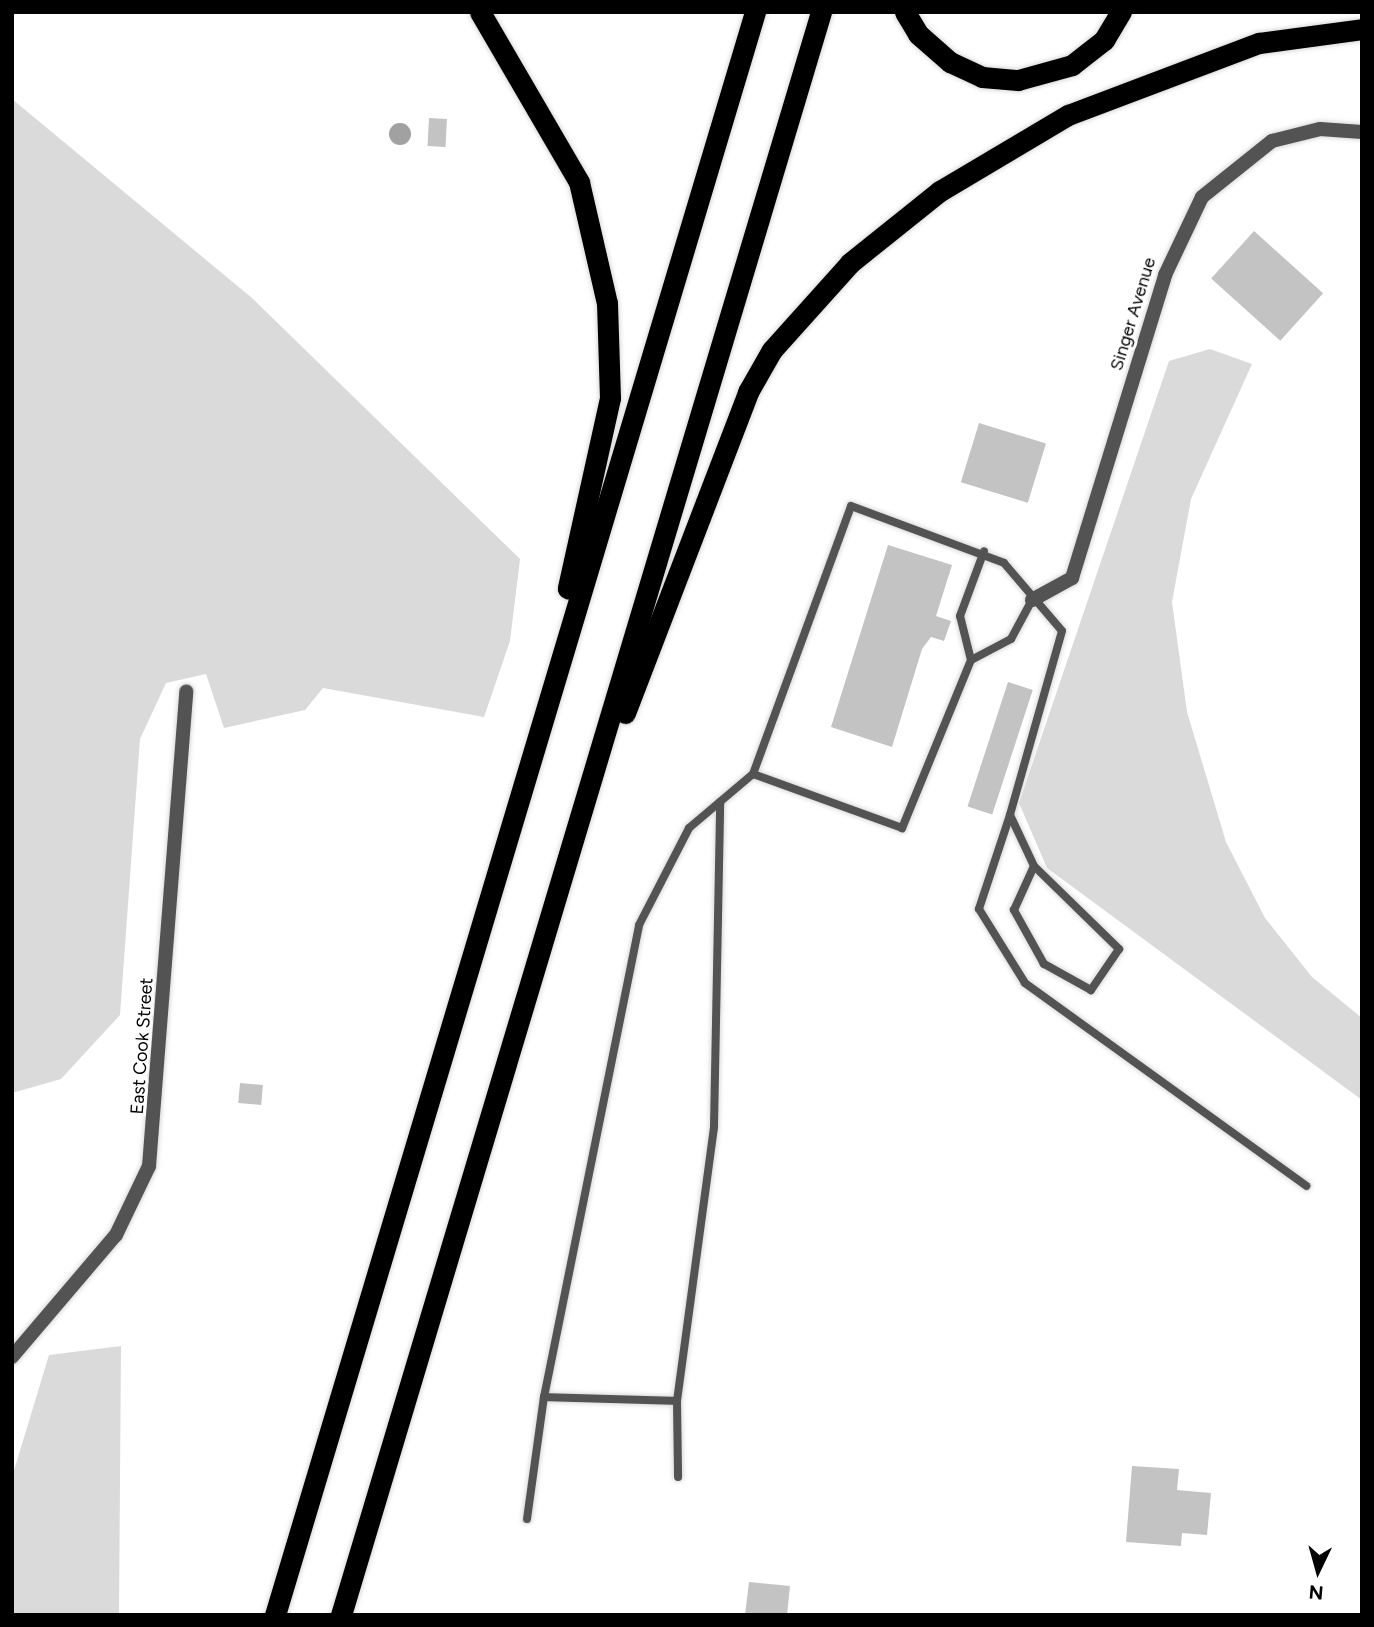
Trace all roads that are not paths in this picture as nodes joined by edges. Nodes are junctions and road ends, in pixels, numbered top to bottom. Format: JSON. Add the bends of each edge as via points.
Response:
{"nodes":[{"id":1,"x":480,"y":12,"type":"edge"},
{"id":2,"x":755,"y":12,"type":"edge"},
{"id":3,"x":821,"y":12,"type":"edge"},
{"id":4,"x":905,"y":12,"type":"edge"},
{"id":5,"x":1122,"y":12,"type":"edge"},
{"id":6,"x":1362,"y":29,"type":"edge"},
{"id":7,"x":1362,"y":132,"type":"edge"},
{"id":8,"x":984,"y":551,"type":"junction"},
{"id":9,"x":1032,"y":600,"type":"junction"},
{"id":10,"x":971,"y":660,"type":"junction"},
{"id":11,"x":186,"y":691,"type":"dead end"},
{"id":12,"x":540,"y":733,"type":"junction"},
{"id":13,"x":753,"y":774,"type":"junction"},
{"id":14,"x":720,"y":802,"type":"junction"},
{"id":15,"x":1010,"y":815,"type":"junction"},
{"id":16,"x":1034,"y":866,"type":"junction"},
{"id":17,"x":556,"y":895,"type":"junction"},
{"id":18,"x":1306,"y":1186,"type":"dead end"},
{"id":19,"x":14,"y":1350,"type":"edge"},
{"id":20,"x":544,"y":1397,"type":"junction"},
{"id":21,"x":677,"y":1401,"type":"junction"},
{"id":22,"x":678,"y":1477,"type":"dead end"},
{"id":23,"x":527,"y":1519,"type":"dead end"},
{"id":24,"x":275,"y":1615,"type":"edge"},
{"id":25,"x":341,"y":1615,"type":"edge"}],
"edges":[{"from":1,"to":12,"type":"highway","via":[[579,182],[600,262],[610,342],[604,440]]},
{"from":2,"to":12,"type":"highway"},
{"from":3,"to":17,"type":"highway"},
{"from":4,"to":5,"type":"highway","via":[[918,34],[950,62],[982,77],[1018,80],[1073,65],[1104,40]]},
{"from":6,"to":17,"type":"highway","via":[[1259,43],[1068,115],[940,191],[810,303],[748,392]]},
{"from":7,"to":9,"type":"street","name":"Singer Avenue","via":[[1320,129],[1272,141],[1202,197],[1165,275],[1072,578]]},
{"from":8,"to":9,"type":"lane","via":[[1004,563]]},
{"from":8,"to":10,"type":"lane","via":[[960,616]]},
{"from":8,"to":13,"type":"lane","via":[[851,506]]},
{"from":9,"to":10,"type":"lane","via":[[1011,639]]},
{"from":9,"to":15,"type":"lane","via":[[1062,631]]},
{"from":10,"to":13,"type":"lane","via":[[902,828]]},
{"from":11,"to":19,"type":"street","name":"East Cook Street","via":[[149,1166],[116,1235]]},
{"from":12,"to":24,"type":"highway"},
{"from":13,"to":14,"type":"lane"},
{"from":14,"to":20,"type":"lane","via":[[689,828],[639,925]]},
{"from":14,"to":21,"type":"lane","via":[[714,1126]]},
{"from":15,"to":16,"type":"lane"},
{"from":15,"to":18,"type":"lane","via":[[979,909],[1025,983]]},
{"from":16,"to":16,"type":"lane","via":[[1119,950],[1090,990],[1044,964],[1014,910]]},
{"from":17,"to":25,"type":"highway"},
{"from":20,"to":21,"type":"lane"},
{"from":20,"to":23,"type":"lane"},
{"from":21,"to":22,"type":"lane"}]}
